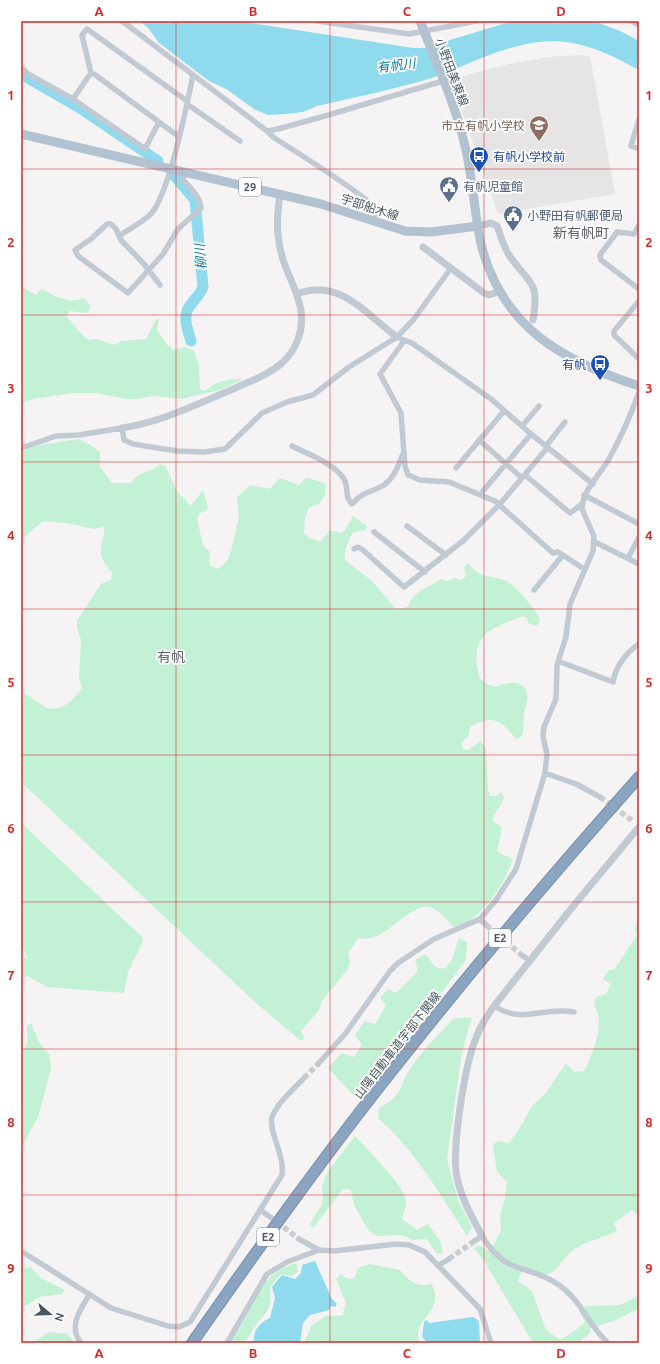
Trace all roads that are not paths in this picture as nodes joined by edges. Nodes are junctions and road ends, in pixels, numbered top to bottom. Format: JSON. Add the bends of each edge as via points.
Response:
{"nodes":[{"id":1,"x":122,"y":21,"type":"edge"},
{"id":2,"x":317,"y":21,"type":"edge"},
{"id":3,"x":420,"y":21,"type":"edge"},
{"id":4,"x":476,"y":21,"type":"edge"},
{"id":5,"x":631,"y":21,"type":"edge"},
{"id":6,"x":639,"y":25,"type":"edge"},
{"id":7,"x":424,"y":33,"type":"junction"},
{"id":8,"x":21,"y":67,"type":"edge"},
{"id":9,"x":91,"y":74,"type":"junction"},
{"id":10,"x":192,"y":75,"type":"junction"},
{"id":11,"x":443,"y":81,"type":"junction"},
{"id":12,"x":72,"y":99,"type":"junction"},
{"id":13,"x":187,"y":103,"type":"junction"},
{"id":14,"x":639,"y":119,"type":"edge"},
{"id":15,"x":159,"y":122,"type":"junction"},
{"id":16,"x":266,"y":131,"type":"junction"},
{"id":17,"x":21,"y":134,"type":"edge"},
{"id":18,"x":178,"y":136,"type":"junction"},
{"id":19,"x":240,"y":141,"type":"dead end"},
{"id":20,"x":639,"y":149,"type":"edge"},
{"id":21,"x":170,"y":168,"type":"junction"},
{"id":22,"x":185,"y":172,"type":"junction"},
{"id":23,"x":280,"y":194,"type":"junction"},
{"id":24,"x":374,"y":222,"type":"junction"},
{"id":25,"x":639,"y":225,"type":"edge"},
{"id":26,"x":478,"y":226,"type":"junction"},
{"id":27,"x":119,"y":236,"type":"junction"},
{"id":28,"x":636,"y":236,"type":"edge"},
{"id":29,"x":423,"y":246,"type":"dead end"},
{"id":30,"x":451,"y":268,"type":"junction"},
{"id":31,"x":149,"y":270,"type":"junction"},
{"id":32,"x":160,"y":285,"type":"dead end"},
{"id":33,"x":639,"y":289,"type":"edge"},
{"id":34,"x":500,"y":291,"type":"junction"},
{"id":35,"x":297,"y":294,"type":"junction"},
{"id":36,"x":639,"y":300,"type":"edge"},
{"id":37,"x":634,"y":307,"type":"junction"},
{"id":38,"x":639,"y":312,"type":"edge"},
{"id":39,"x":534,"y":320,"type":"dead end"},
{"id":40,"x":401,"y":339,"type":"junction"},
{"id":41,"x":639,"y":358,"type":"edge"},
{"id":42,"x":639,"y":386,"type":"edge"},
{"id":43,"x":639,"y":392,"type":"edge"},
{"id":44,"x":539,"y":406,"type":"dead end"},
{"id":45,"x":504,"y":410,"type":"junction"},
{"id":46,"x":565,"y":422,"type":"dead end"},
{"id":47,"x":522,"y":426,"type":"junction"},
{"id":48,"x":122,"y":428,"type":"junction"},
{"id":49,"x":531,"y":434,"type":"junction"},
{"id":50,"x":479,"y":440,"type":"junction"},
{"id":51,"x":292,"y":446,"type":"dead end"},
{"id":52,"x":547,"y":446,"type":"junction"},
{"id":53,"x":21,"y":448,"type":"edge"},
{"id":54,"x":404,"y":454,"type":"junction"},
{"id":55,"x":507,"y":463,"type":"junction"},
{"id":56,"x":456,"y":468,"type":"dead end"},
{"id":57,"x":524,"y":476,"type":"junction"},
{"id":58,"x":593,"y":484,"type":"junction"},
{"id":59,"x":484,"y":491,"type":"dead end"},
{"id":60,"x":584,"y":495,"type":"junction"},
{"id":61,"x":500,"y":504,"type":"junction"},
{"id":62,"x":582,"y":504,"type":"junction"},
{"id":63,"x":639,"y":524,"type":"edge"},
{"id":64,"x":407,"y":526,"type":"dead end"},
{"id":65,"x":374,"y":532,"type":"dead end"},
{"id":66,"x":639,"y":537,"type":"edge"},
{"id":67,"x":595,"y":542,"type":"junction"},
{"id":68,"x":354,"y":549,"type":"dead end"},
{"id":69,"x":446,"y":555,"type":"junction"},
{"id":70,"x":563,"y":555,"type":"junction"},
{"id":71,"x":628,"y":558,"type":"junction"},
{"id":72,"x":639,"y":564,"type":"edge"},
{"id":73,"x":584,"y":569,"type":"junction"},
{"id":74,"x":425,"y":572,"type":"junction"},
{"id":75,"x":534,"y":590,"type":"dead end"},
{"id":76,"x":639,"y":644,"type":"edge"},
{"id":77,"x":558,"y":661,"type":"junction"},
{"id":78,"x":545,"y":773,"type":"junction"},
{"id":79,"x":639,"y":777,"type":"edge"},
{"id":80,"x":600,"y":797,"type":"tunnel mouth"},
{"id":81,"x":637,"y":826,"type":"edge"},
{"id":82,"x":480,"y":919,"type":"junction"},
{"id":83,"x":486,"y":925,"type":"tunnel mouth"},
{"id":84,"x":523,"y":956,"type":"tunnel mouth"},
{"id":85,"x":530,"y":961,"type":"junction"},
{"id":86,"x":494,"y":1006,"type":"junction"},
{"id":87,"x":574,"y":1012,"type":"dead end"},
{"id":88,"x":318,"y":1064,"type":"tunnel mouth"},
{"id":89,"x":304,"y":1078,"type":"tunnel mouth"},
{"id":90,"x":260,"y":1210,"type":"junction"},
{"id":91,"x":270,"y":1217,"type":"tunnel mouth"},
{"id":92,"x":482,"y":1236,"type":"junction"},
{"id":93,"x":299,"y":1239,"type":"tunnel mouth"},
{"id":94,"x":473,"y":1242,"type":"tunnel mouth"},
{"id":95,"x":319,"y":1250,"type":"junction"},
{"id":96,"x":21,"y":1251,"type":"edge"},
{"id":97,"x":449,"y":1259,"type":"tunnel mouth"},
{"id":98,"x":439,"y":1265,"type":"junction"},
{"id":99,"x":90,"y":1295,"type":"junction"},
{"id":100,"x":81,"y":1343,"type":"edge"},
{"id":101,"x":192,"y":1343,"type":"edge"},
{"id":102,"x":227,"y":1343,"type":"edge"},
{"id":103,"x":491,"y":1343,"type":"edge"},
{"id":104,"x":608,"y":1343,"type":"edge"}],
"edges":[{"from":1,"to":10,"type":"street"},
{"from":2,"to":7,"type":"street","via":[[409,34]]},
{"from":3,"to":7,"type":"main road","name":"小野田美東線"},
{"from":4,"to":7,"type":"street"},
{"from":5,"to":6,"type":"street"},
{"from":7,"to":11,"type":"main road","name":"小野田美東線"},
{"from":8,"to":12,"type":"street","via":[[28,74]]},
{"from":9,"to":12,"type":"street"},
{"from":9,"to":13,"type":"street","via":[[82,35],[87,29]]},
{"from":9,"to":15,"type":"street"},
{"from":10,"to":13,"type":"street"},
{"from":10,"to":16,"type":"street"},
{"from":11,"to":16,"type":"street"},
{"from":11,"to":26,"type":"main road","name":"小野田美東線","via":[[465,146]]},
{"from":12,"to":15,"type":"street","via":[[145,149]]},
{"from":13,"to":18,"type":"street"},
{"from":13,"to":19,"type":"street"},
{"from":14,"to":20,"type":"street","via":[[631,146]]},
{"from":15,"to":18,"type":"street"},
{"from":16,"to":24,"type":"street","via":[[376,208]]},
{"from":17,"to":21,"type":"main road","name":"宇部船木線","number":"29"},
{"from":18,"to":21,"type":"street"},
{"from":21,"to":22,"type":"main road","name":"宇部船木線","number":"29"},
{"from":21,"to":27,"type":"street","via":[[155,209]]},
{"from":22,"to":23,"type":"main road","name":"宇部船木線","number":"29"},
{"from":22,"to":31,"type":"street","via":[[183,180],[198,198],[201,208],[178,230]]},
{"from":23,"to":24,"type":"main road","name":"宇部船木線","number":"29","via":[[321,204]]},
{"from":23,"to":35,"type":"street","via":[[277,217],[278,243]]},
{"from":24,"to":26,"type":"main road","name":"宇部船木線","number":"29","via":[[391,228],[418,232]]},
{"from":25,"to":28,"type":"street"},
{"from":26,"to":34,"type":"main road","via":[[485,258]]},
{"from":26,"to":39,"type":"street","via":[[491,223],[497,226],[508,254],[532,283],[536,294]]},
{"from":27,"to":31,"type":"street"},
{"from":27,"to":31,"type":"street","via":[[114,226],[107,224],[75,250],[78,256],[128,293]]},
{"from":28,"to":33,"type":"street","via":[[617,232],[600,255],[601,260]]},
{"from":29,"to":30,"type":"street"},
{"from":30,"to":34,"type":"street","via":[[487,295]]},
{"from":30,"to":40,"type":"street"},
{"from":31,"to":32,"type":"street"},
{"from":34,"to":42,"type":"main road","via":[[526,325],[557,351],[592,370]]},
{"from":35,"to":40,"type":"street","via":[[318,289],[342,294]]},
{"from":35,"to":48,"type":"street","via":[[302,319],[300,334],[291,353],[275,368],[263,376],[167,417]]},
{"from":36,"to":37,"type":"street"},
{"from":37,"to":38,"type":"street"},
{"from":37,"to":41,"type":"street","via":[[614,331],[614,335]]},
{"from":40,"to":45,"type":"street","via":[[428,353]]},
{"from":40,"to":48,"type":"street","via":[[348,367],[313,395],[287,402],[262,413],[232,444],[218,451],[177,451],[128,443],[123,438]]},
{"from":40,"to":54,"type":"street","via":[[380,374],[401,413]]},
{"from":43,"to":58,"type":"street","via":[[622,434]]},
{"from":44,"to":47,"type":"street"},
{"from":45,"to":47,"type":"street"},
{"from":45,"to":50,"type":"street"},
{"from":46,"to":52,"type":"street"},
{"from":47,"to":49,"type":"street"},
{"from":48,"to":53,"type":"street","via":[[56,436]]},
{"from":49,"to":52,"type":"street"},
{"from":49,"to":55,"type":"street"},
{"from":50,"to":55,"type":"street"},
{"from":50,"to":56,"type":"street"},
{"from":51,"to":54,"type":"street","via":[[313,455],[343,477],[347,499],[352,504],[389,480]]},
{"from":52,"to":57,"type":"street"},
{"from":52,"to":58,"type":"street"},
{"from":54,"to":61,"type":"street","via":[[408,474],[414,478],[450,482]]},
{"from":55,"to":57,"type":"street"},
{"from":55,"to":59,"type":"street"},
{"from":57,"to":61,"type":"street"},
{"from":57,"to":62,"type":"street","via":[[570,513]]},
{"from":58,"to":60,"type":"street"},
{"from":60,"to":62,"type":"street"},
{"from":60,"to":63,"type":"street"},
{"from":61,"to":69,"type":"street"},
{"from":61,"to":70,"type":"street","via":[[553,553]]},
{"from":62,"to":67,"type":"street"},
{"from":64,"to":69,"type":"street"},
{"from":65,"to":74,"type":"street"},
{"from":66,"to":71,"type":"street"},
{"from":67,"to":71,"type":"street"},
{"from":67,"to":73,"type":"street","via":[[594,551]]},
{"from":68,"to":74,"type":"street","via":[[358,547],[363,550],[404,588]]},
{"from":69,"to":74,"type":"street"},
{"from":70,"to":73,"type":"street"},
{"from":70,"to":75,"type":"street"},
{"from":71,"to":72,"type":"street"},
{"from":73,"to":77,"type":"street","via":[[570,604],[566,637]]},
{"from":76,"to":77,"type":"street","via":[[623,659],[616,670],[613,682]]},
{"from":77,"to":78,"type":"street","via":[[556,699],[544,727],[543,737],[547,754]]},
{"from":78,"to":80,"type":"street","via":[[576,784]]},
{"from":78,"to":82,"type":"street","via":[[516,869]]},
{"from":79,"to":101,"type":"highway","name":"山陽自動車道宇部下関線","number":"E2","via":[[507,929],[402,1057]]},
{"from":81,"to":85,"type":"street"},
{"from":82,"to":83,"type":"street"},
{"from":82,"to":88,"type":"street","via":[[434,939],[398,963],[382,981],[346,1034]]},
{"from":84,"to":85,"type":"street"},
{"from":85,"to":86,"type":"street"},
{"from":86,"to":87,"type":"street","via":[[512,1014],[527,1016],[554,1010]]},
{"from":86,"to":92,"type":"street","via":[[482,1023],[469,1061],[455,1162],[459,1186]]},
{"from":89,"to":90,"type":"street","via":[[273,1115],[272,1127],[282,1159],[282,1175]]},
{"from":90,"to":91,"type":"street"},
{"from":90,"to":99,"type":"street","via":[[190,1322],[179,1327],[168,1326],[111,1308]]},
{"from":92,"to":94,"type":"street"},
{"from":92,"to":104,"type":"street","via":[[503,1262],[548,1279],[564,1289],[572,1296],[598,1334]]},
{"from":93,"to":95,"type":"street"},
{"from":95,"to":98,"type":"street","via":[[334,1251],[386,1244],[409,1245],[425,1252]]},
{"from":95,"to":102,"type":"street","via":[[286,1262],[267,1274]]},
{"from":96,"to":99,"type":"street"},
{"from":97,"to":98,"type":"street"},
{"from":98,"to":103,"type":"street","via":[[480,1309]]},
{"from":99,"to":100,"type":"street","via":[[76,1322],[75,1331]]}]}
